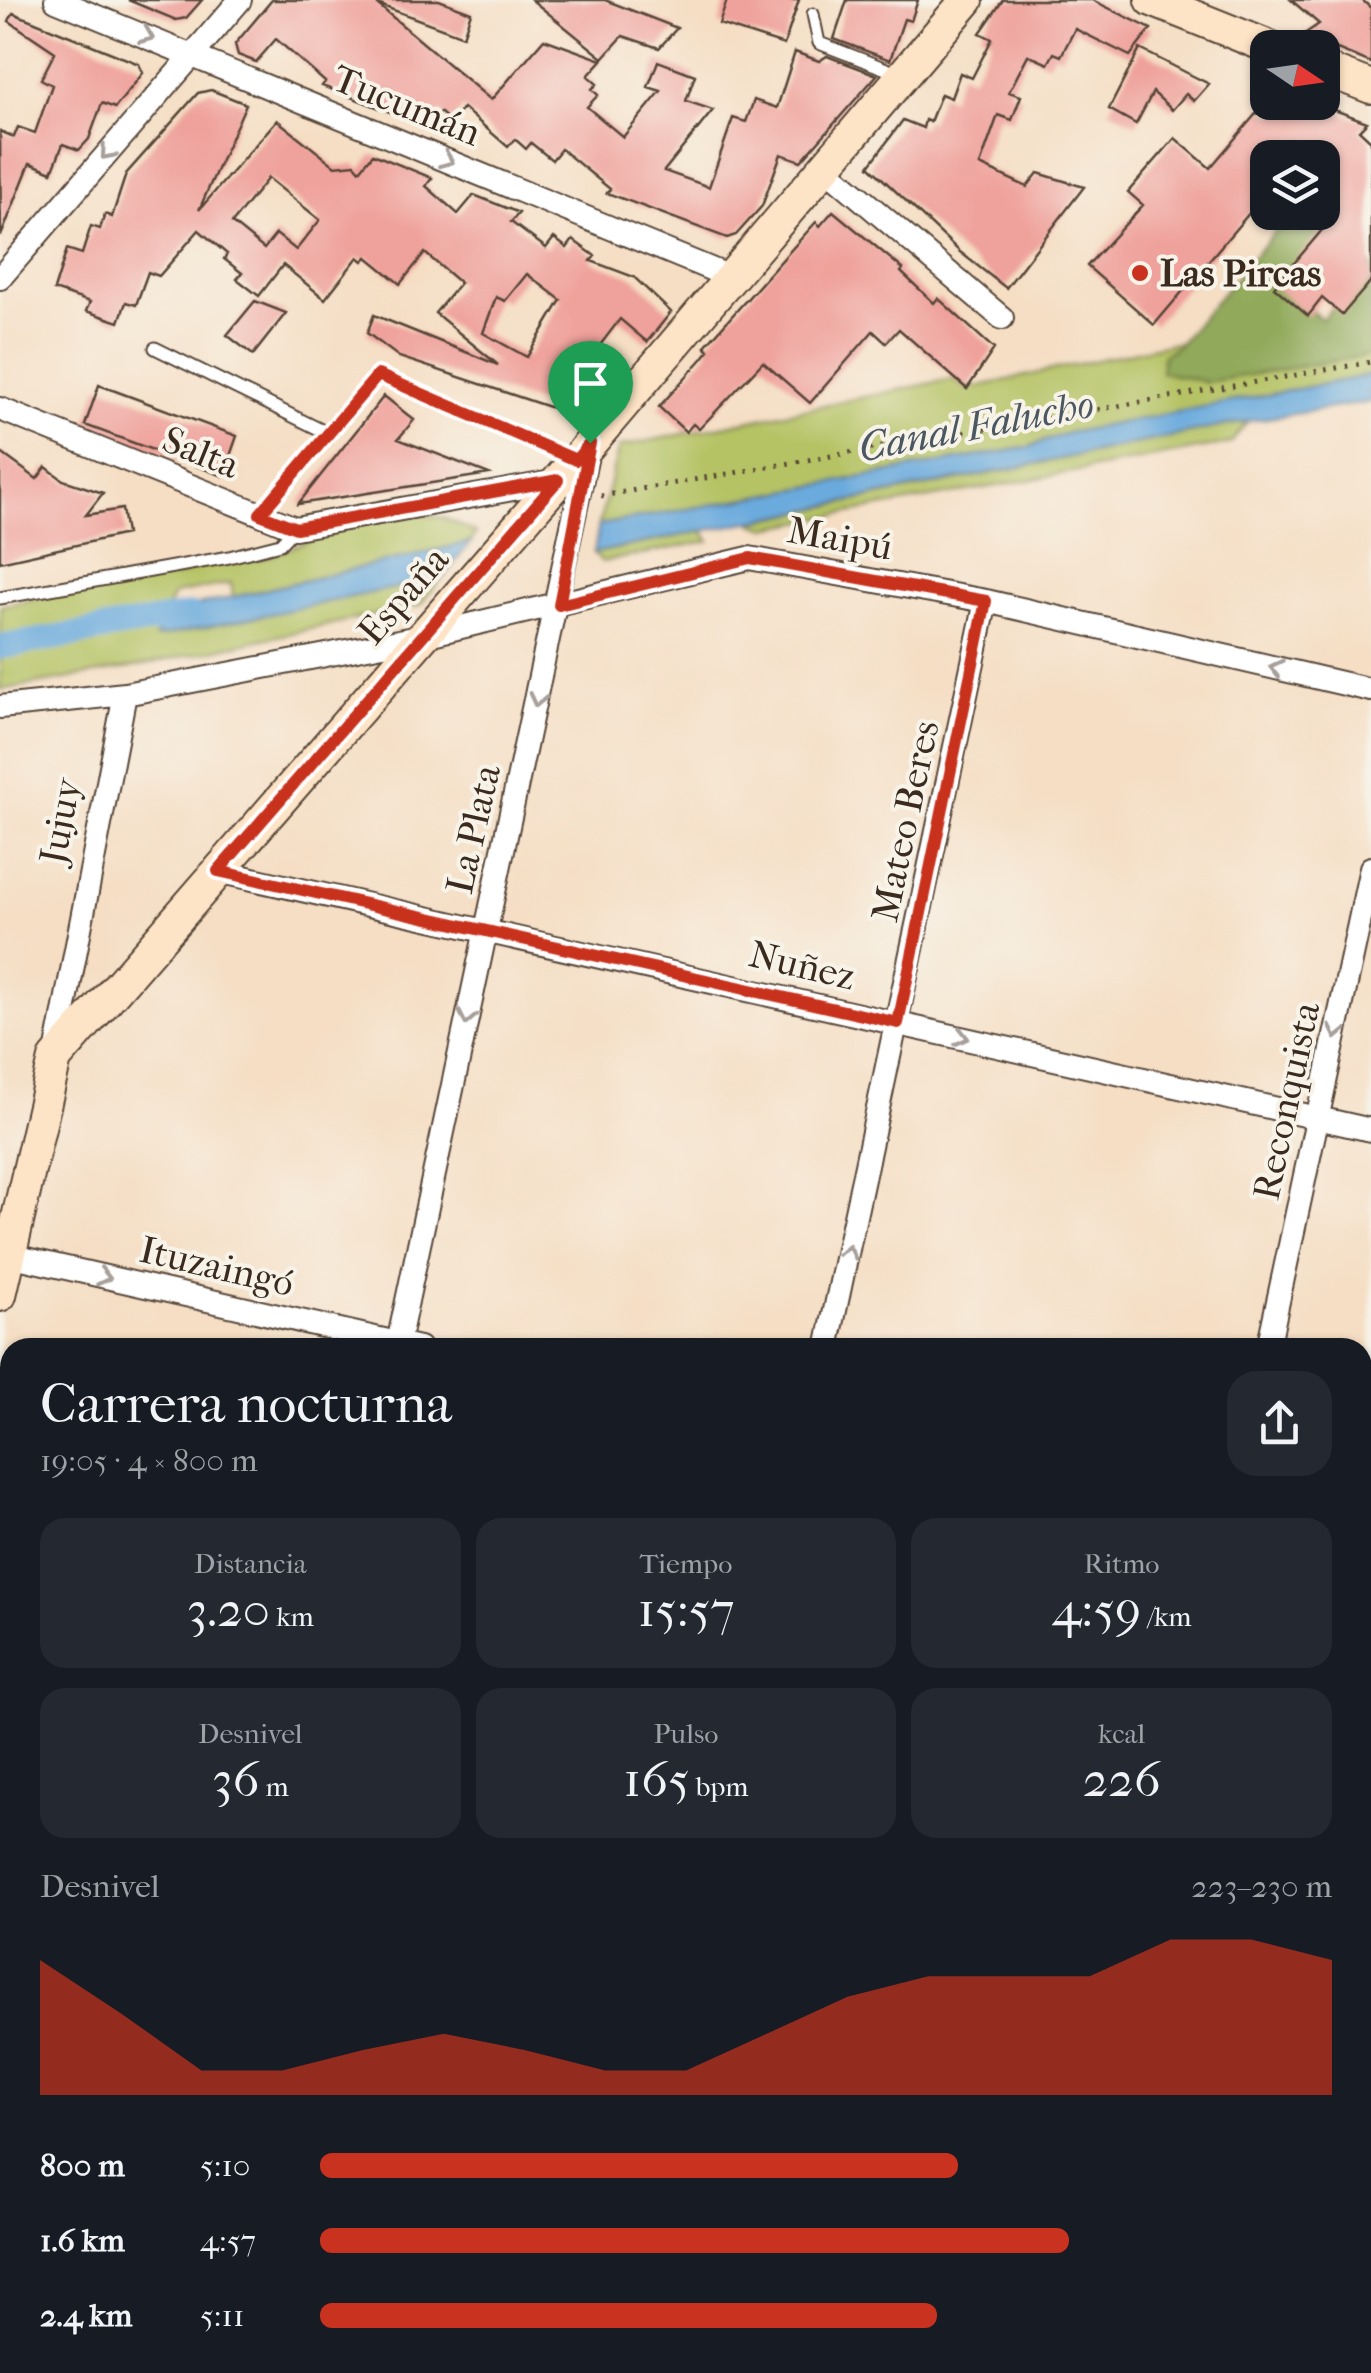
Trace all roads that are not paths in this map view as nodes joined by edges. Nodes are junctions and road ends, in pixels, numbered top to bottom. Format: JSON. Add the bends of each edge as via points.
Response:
{"nodes":[{"id":1,"x":56,"y":0,"type":"edge"},
{"id":2,"x":240,"y":0,"type":"edge"},
{"id":3,"x":967,"y":0,"type":"edge"},
{"id":4,"x":1152,"y":0,"type":"edge"},
{"id":5,"x":812,"y":14,"type":"dead end"},
{"id":6,"x":1250,"y":39,"type":"edge"},
{"id":7,"x":192,"y":54,"type":"junction"},
{"id":8,"x":904,"y":75,"type":"junction"},
{"id":9,"x":1340,"y":75,"type":"edge"},
{"id":10,"x":1371,"y":87,"type":"edge"},
{"id":11,"x":825,"y":168,"type":"junction"},
{"id":12,"x":730,"y":277,"type":"junction"},
{"id":13,"x":0,"y":278,"type":"edge"},
{"id":14,"x":1002,"y":318,"type":"dead end"},
{"id":15,"x":154,"y":348,"type":"dead end"},
{"id":16,"x":0,"y":409,"type":"edge"},
{"id":17,"x":327,"y":432,"type":"junction"},
{"id":18,"x":576,"y":471,"type":"junction"},
{"id":19,"x":260,"y":514,"type":"junction"},
{"id":20,"x":296,"y":528,"type":"junction"},
{"id":21,"x":0,"y":598,"type":"edge"},
{"id":22,"x":986,"y":601,"type":"junction"},
{"id":23,"x":559,"y":605,"type":"junction"},
{"id":24,"x":418,"y":638,"type":"junction"},
{"id":25,"x":1371,"y":690,"type":"edge"},
{"id":26,"x":125,"y":694,"type":"junction"},
{"id":27,"x":0,"y":707,"type":"edge"},
{"id":28,"x":1371,"y":868,"type":"edge"},
{"id":29,"x":218,"y":871,"type":"junction"},
{"id":30,"x":486,"y":929,"type":"junction"},
{"id":31,"x":898,"y":1023,"type":"junction"},
{"id":32,"x":56,"y":1059,"type":"junction"},
{"id":33,"x":1320,"y":1118,"type":"junction"},
{"id":34,"x":1371,"y":1130,"type":"edge"},
{"id":35,"x":5,"y":1254,"type":"edge"},
{"id":36,"x":0,"y":1295,"type":"edge"},
{"id":37,"x":370,"y":1338,"type":"edge"},
{"id":38,"x":407,"y":1338,"type":"edge"},
{"id":39,"x":828,"y":1338,"type":"edge"},
{"id":40,"x":1270,"y":1338,"type":"edge"}],
"edges":[{"from":1,"to":7,"type":"street","name":"Tucumán","one_way":true},
{"from":2,"to":7,"type":"street"},
{"from":3,"to":8,"type":"street","name":"España"},
{"from":4,"to":6,"type":"street"},
{"from":5,"to":8,"type":"lane","via":[[820,43]]},
{"from":7,"to":12,"type":"street","name":"Tucumán","one_way":true},
{"from":7,"to":13,"type":"street","one_way":true},
{"from":8,"to":11,"type":"street","name":"España"},
{"from":9,"to":10,"type":"street"},
{"from":11,"to":12,"type":"street","name":"España"},
{"from":11,"to":14,"type":"street"},
{"from":12,"to":18,"type":"street","name":"España"},
{"from":15,"to":17,"type":"lane"},
{"from":16,"to":19,"type":"street","name":"Salta"},
{"from":17,"to":18,"type":"lane","via":[[370,380],[387,376]]},
{"from":17,"to":19,"type":"lane"},
{"from":18,"to":20,"type":"street"},
{"from":18,"to":23,"type":"street","name":"La Plata"},
{"from":18,"to":24,"type":"street","name":"España"},
{"from":19,"to":20,"type":"street","name":"Salta"},
{"from":20,"to":21,"type":"lane","via":[[280,544],[229,557]]},
{"from":22,"to":23,"type":"street","name":"Maipú","via":[[750,558]]},
{"from":25,"to":22,"type":"street","name":"Maipú","one_way":true},
{"from":22,"to":31,"type":"street","name":"Mateo Beres"},
{"from":23,"to":24,"type":"street","name":"Maipú"},
{"from":23,"to":30,"type":"street","name":"La Plata","one_way":true},
{"from":24,"to":26,"type":"street","name":"Maipú"},
{"from":24,"to":29,"type":"street","name":"España"},
{"from":26,"to":27,"type":"street","name":"Maipú"},
{"from":26,"to":32,"type":"street","name":"Jujuy"},
{"from":28,"to":33,"type":"street","name":"Reconquista","one_way":true},
{"from":29,"to":30,"type":"street","name":"Nuñez"},
{"from":29,"to":32,"type":"street","name":"España"},
{"from":30,"to":31,"type":"street","name":"Nuñez"},
{"from":30,"to":38,"type":"street","name":"La Plata","one_way":true},
{"from":31,"to":33,"type":"street","name":"Nuñez","one_way":true},
{"from":39,"to":31,"type":"street","name":"Mateo Beres","one_way":true},
{"from":32,"to":35,"type":"street","name":"Jujuy"},
{"from":33,"to":34,"type":"street","name":"Nuñez"},
{"from":33,"to":40,"type":"street","name":"Reconquista"},
{"from":35,"to":36,"type":"street","name":"Jujuy"},
{"from":35,"to":37,"type":"street","name":"Ituzaingó","one_way":true}]}
